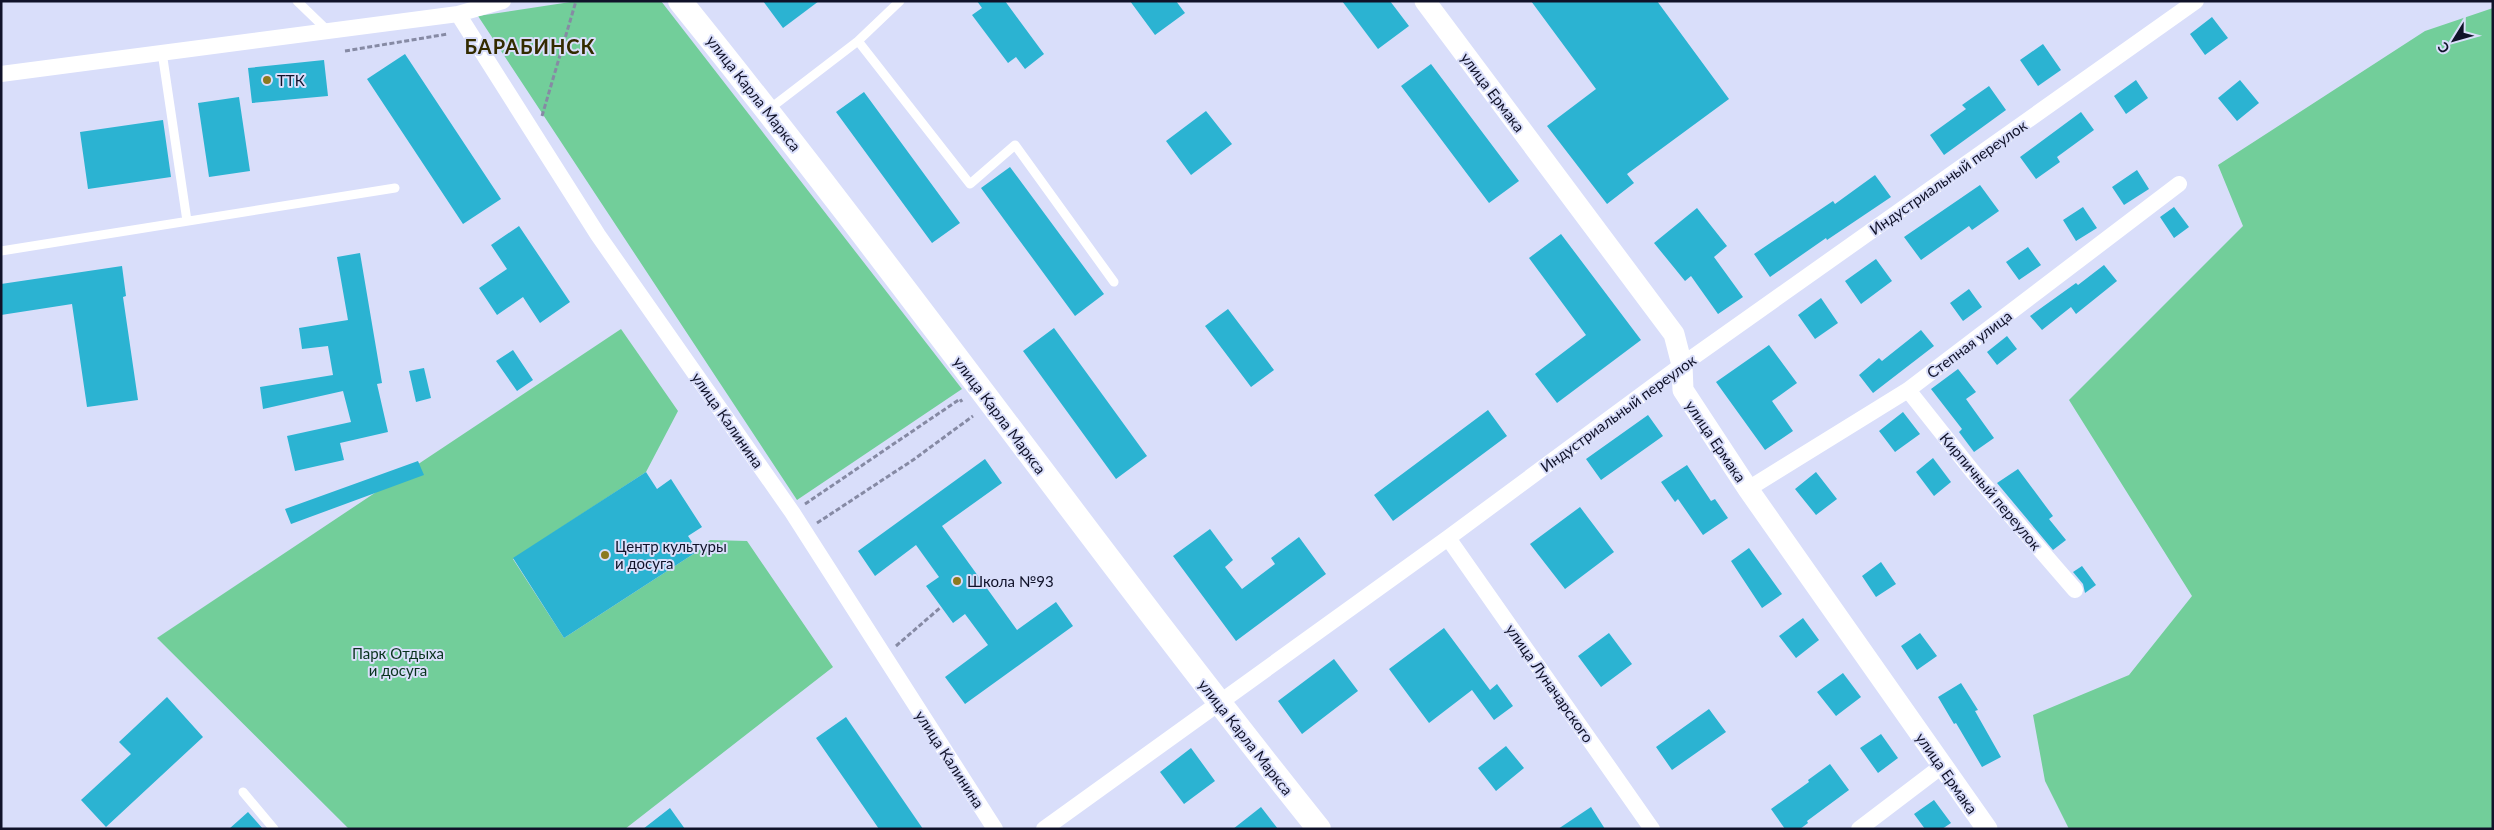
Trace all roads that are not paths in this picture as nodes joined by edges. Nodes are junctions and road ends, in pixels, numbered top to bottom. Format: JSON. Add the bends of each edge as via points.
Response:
{"nodes":[{"id":1,"x":297,"y":1,"type":"edge"},
{"id":2,"x":503,"y":1,"type":"edge"},
{"id":3,"x":680,"y":1,"type":"edge"},
{"id":4,"x":900,"y":1,"type":"edge"},
{"id":5,"x":1425,"y":1,"type":"edge"},
{"id":6,"x":2196,"y":1,"type":"edge"},
{"id":7,"x":458,"y":14,"type":"junction"},
{"id":8,"x":328,"y":30,"type":"junction"},
{"id":9,"x":858,"y":41,"type":"junction"},
{"id":10,"x":162,"y":52,"type":"junction"},
{"id":11,"x":4,"y":71,"type":"edge"},
{"id":12,"x":768,"y":110,"type":"junction"},
{"id":13,"x":2179,"y":184,"type":"dead end"},
{"id":14,"x":395,"y":188,"type":"dead end"},
{"id":15,"x":187,"y":221,"type":"junction"},
{"id":16,"x":1,"y":251,"type":"edge"},
{"id":17,"x":1114,"y":282,"type":"dead end"},
{"id":18,"x":1682,"y":365,"type":"junction"},
{"id":19,"x":1908,"y":390,"type":"junction"},
{"id":20,"x":1748,"y":489,"type":"junction"},
{"id":21,"x":1448,"y":538,"type":"junction"},
{"id":22,"x":2075,"y":590,"type":"dead end"},
{"id":23,"x":1219,"y":704,"type":"junction"},
{"id":24,"x":1942,"y":766,"type":"junction"},
{"id":25,"x":243,"y":792,"type":"dead end"},
{"id":26,"x":274,"y":829,"type":"edge"},
{"id":27,"x":995,"y":829,"type":"edge"},
{"id":28,"x":1044,"y":829,"type":"edge"},
{"id":29,"x":1319,"y":829,"type":"edge"},
{"id":30,"x":1652,"y":829,"type":"edge"},
{"id":31,"x":1859,"y":829,"type":"edge"},
{"id":32,"x":1987,"y":829,"type":"edge"}],
"edges":[{"from":1,"to":8,"type":"lane"},
{"from":2,"to":7,"type":"street"},
{"from":3,"to":12,"type":"main road","name":"улица Карла Маркса"},
{"from":4,"to":9,"type":"lane"},
{"from":5,"to":18,"type":"street","name":"улица Ермака","via":[[1674,334]]},
{"from":6,"to":18,"type":"street","name":"Индустриальный переулок"},
{"from":7,"to":8,"type":"street"},
{"from":7,"to":27,"type":"street","name":"улица Калинина","via":[[598,236],[792,512]]},
{"from":8,"to":10,"type":"street"},
{"from":9,"to":12,"type":"lane"},
{"from":9,"to":17,"type":"lane","via":[[970,184],[1015,144]]},
{"from":10,"to":11,"type":"street"},
{"from":10,"to":15,"type":"lane"},
{"from":12,"to":23,"type":"main road","name":"улица Карла Маркса"},
{"from":13,"to":19,"type":"street","name":"Степная улица"},
{"from":14,"to":15,"type":"lane"},
{"from":15,"to":16,"type":"lane"},
{"from":18,"to":20,"type":"street","name":"улица Ермака","via":[[1683,390]]},
{"from":18,"to":21,"type":"street","name":"Индустриальный переулок"},
{"from":19,"to":20,"type":"street","name":"Степная улица"},
{"from":19,"to":22,"type":"street","name":"Кирпичный переулок","via":[[1973,472]]},
{"from":20,"to":24,"type":"street","name":"улица Ермака"},
{"from":21,"to":23,"type":"street","name":"Индустриальный переулок"},
{"from":21,"to":30,"type":"street","name":"улица Луначарского"},
{"from":23,"to":28,"type":"street","name":"Индустриальный переулок"},
{"from":23,"to":29,"type":"main road","name":"улица Карла Маркса"},
{"from":24,"to":31,"type":"street"},
{"from":24,"to":32,"type":"street","name":"улица Ермака"},
{"from":25,"to":26,"type":"lane"}]}
